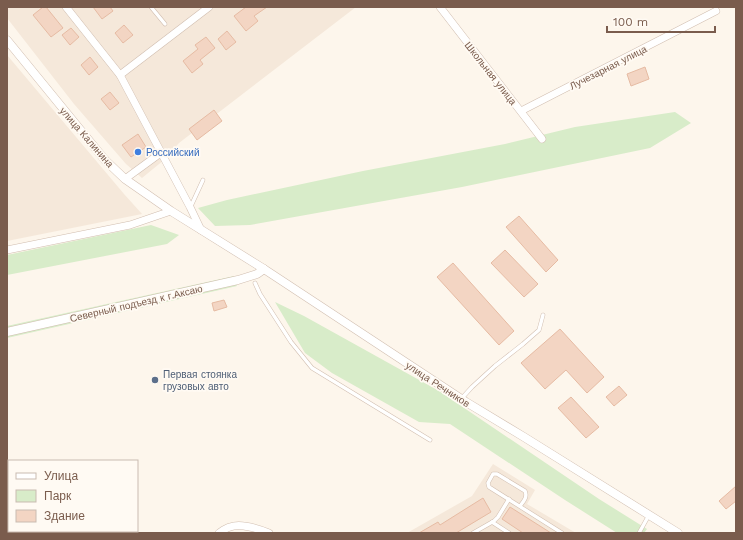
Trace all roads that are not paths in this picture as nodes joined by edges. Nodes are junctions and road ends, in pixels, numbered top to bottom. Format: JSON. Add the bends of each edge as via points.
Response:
{"nodes":[{"id":1,"x":66,"y":7,"type":"edge"},
{"id":2,"x":151,"y":7,"type":"edge"},
{"id":3,"x":209,"y":7,"type":"edge"},
{"id":4,"x":440,"y":7,"type":"edge"},
{"id":5,"x":716,"y":11,"type":"dead end"},
{"id":6,"x":165,"y":24,"type":"dead end"},
{"id":7,"x":7,"y":40,"type":"edge"},
{"id":8,"x":120,"y":75,"type":"junction"},
{"id":9,"x":521,"y":112,"type":"junction"},
{"id":10,"x":542,"y":139,"type":"dead end"},
{"id":11,"x":162,"y":152,"type":"junction"},
{"id":12,"x":126,"y":179,"type":"junction"},
{"id":13,"x":203,"y":180,"type":"dead end"},
{"id":14,"x":190,"y":207,"type":"junction"},
{"id":15,"x":171,"y":212,"type":"junction"},
{"id":16,"x":201,"y":230,"type":"junction"},
{"id":17,"x":7,"y":250,"type":"edge"},
{"id":18,"x":264,"y":269,"type":"junction"},
{"id":19,"x":255,"y":283,"type":"dead end"},
{"id":20,"x":542,"y":315,"type":"dead end"},
{"id":21,"x":7,"y":332,"type":"edge"},
{"id":22,"x":462,"y":399,"type":"junction"},
{"id":23,"x":430,"y":440,"type":"dead end"},
{"id":24,"x":509,"y":500,"type":"junction"},
{"id":25,"x":520,"y":506,"type":"junction"},
{"id":26,"x":649,"y":515,"type":"junction"},
{"id":27,"x":492,"y":522,"type":"junction"},
{"id":28,"x":247,"y":530,"type":"edge"},
{"id":29,"x":219,"y":533,"type":"edge"},
{"id":30,"x":269,"y":533,"type":"edge"},
{"id":31,"x":473,"y":533,"type":"edge"},
{"id":32,"x":509,"y":533,"type":"edge"},
{"id":33,"x":562,"y":533,"type":"edge"},
{"id":34,"x":639,"y":533,"type":"edge"},
{"id":35,"x":678,"y":533,"type":"edge"}],
"edges":[{"from":1,"to":8,"type":"street"},
{"from":2,"to":6,"type":"lane"},
{"from":3,"to":8,"type":"street"},
{"from":4,"to":9,"type":"street","name":"Школьная улица"},
{"from":5,"to":9,"type":"street","name":"Лучезарная улица"},
{"from":7,"to":12,"type":"street","name":"улица Калинина","via":[[105,160]]},
{"from":8,"to":11,"type":"street"},
{"from":9,"to":10,"type":"street","name":"Школьная улица"},
{"from":11,"to":12,"type":"street"},
{"from":11,"to":14,"type":"street"},
{"from":12,"to":15,"type":"street","name":"улица Калинина"},
{"from":13,"to":14,"type":"lane"},
{"from":14,"to":16,"type":"street"},
{"from":15,"to":16,"type":"street","name":"улица Калинина"},
{"from":15,"to":17,"type":"street","via":[[130,226]]},
{"from":16,"to":18,"type":"street","name":"улица Речников"},
{"from":18,"to":21,"type":"street","name":"Северный подъезд к г.Аксаю","via":[[238,280]]},
{"from":18,"to":22,"type":"street","name":"улица Речников"},
{"from":19,"to":23,"type":"lane","via":[[291,342],[312,368]]},
{"from":20,"to":22,"type":"lane","via":[[539,330],[495,366]]},
{"from":22,"to":26,"type":"street","name":"улица Речников"},
{"from":24,"to":25,"type":"lane"},
{"from":24,"to":25,"type":"lane","via":[[489,487],[488,483],[493,474],[525,491],[526,497]]},
{"from":24,"to":27,"type":"lane"},
{"from":25,"to":33,"type":"lane"},
{"from":26,"to":34,"type":"lane"},
{"from":26,"to":35,"type":"street","name":"улица Речников"},
{"from":27,"to":31,"type":"lane"},
{"from":27,"to":32,"type":"lane"},
{"from":28,"to":29,"type":"street","via":[[239,526],[230,526]]},
{"from":28,"to":30,"type":"street"}]}
